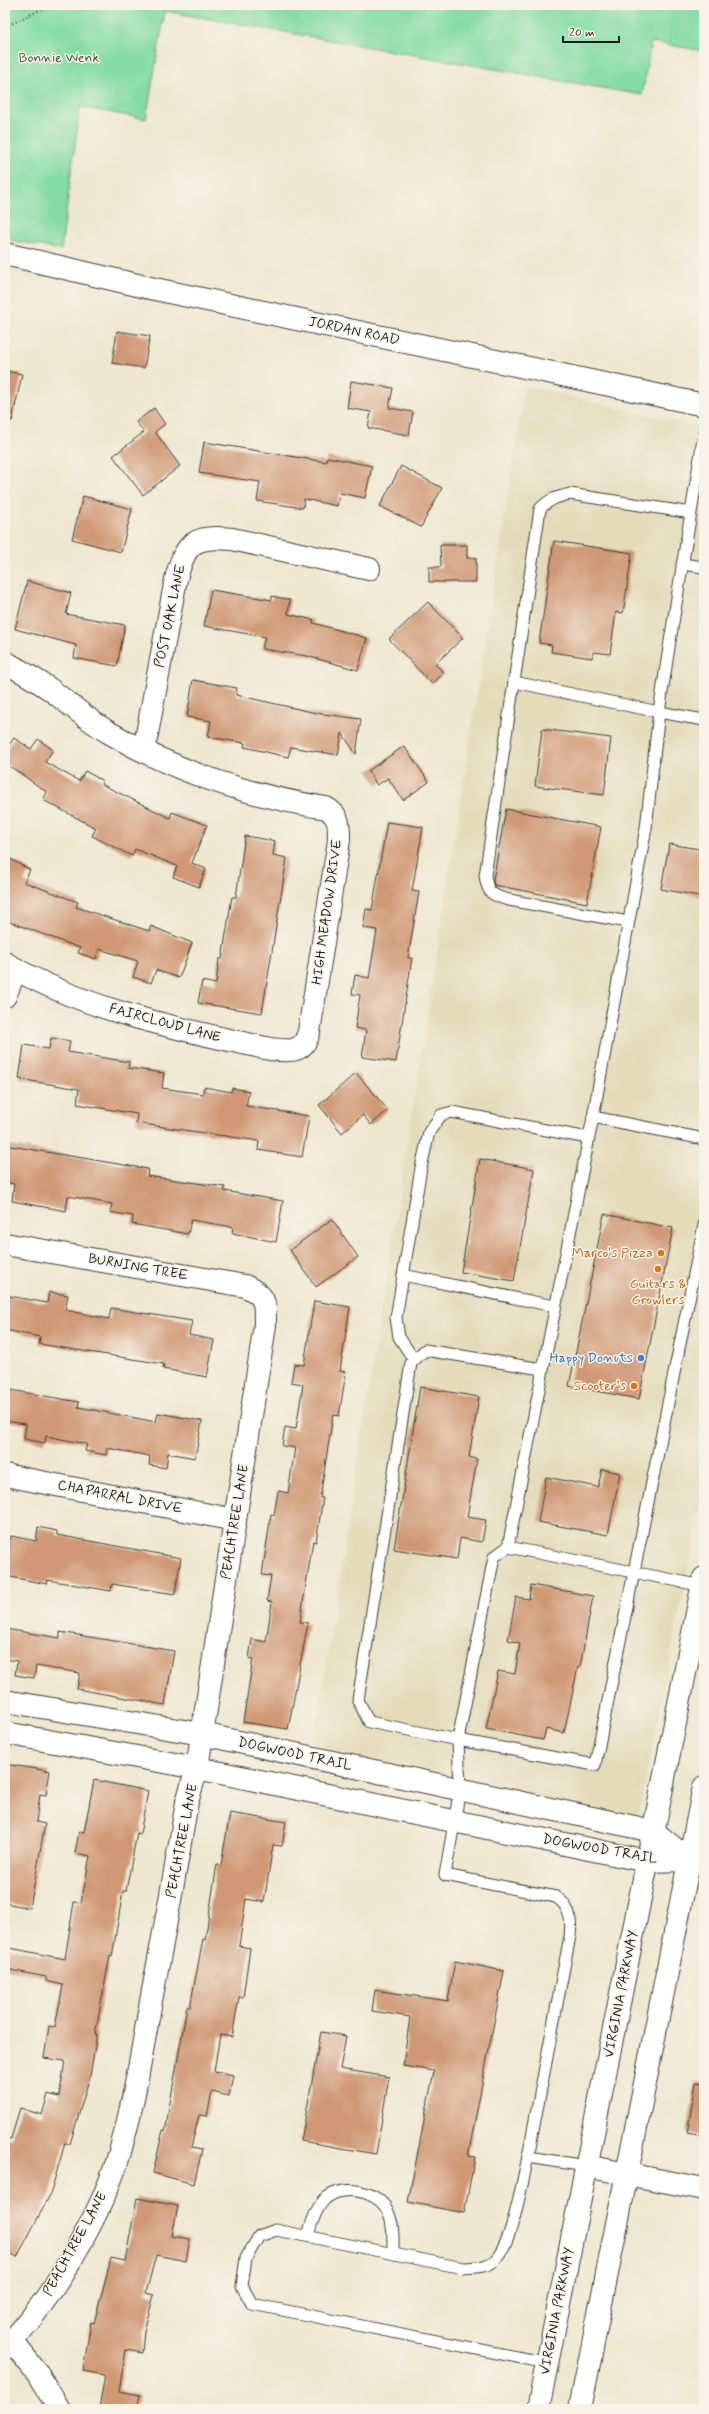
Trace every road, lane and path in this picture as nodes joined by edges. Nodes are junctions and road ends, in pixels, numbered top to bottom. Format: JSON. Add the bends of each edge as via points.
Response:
{"nodes":[{"id":1,"x":50,"y":5,"type":"edge"},
{"id":2,"x":5,"y":27,"type":"edge"},
{"id":3,"x":5,"y":254,"type":"edge"},
{"id":4,"x":704,"y":405,"type":"edge"},
{"id":5,"x":704,"y":433,"type":"edge"},
{"id":6,"x":691,"y":513,"type":"junction"},
{"id":7,"x":682,"y":564,"type":"junction"},
{"id":8,"x":704,"y":567,"type":"edge"},
{"id":9,"x":369,"y":569,"type":"dead end"},
{"id":10,"x":5,"y":662,"type":"edge"},
{"id":11,"x":514,"y":682,"type":"junction"},
{"id":12,"x":659,"y":712,"type":"junction"},
{"id":13,"x":704,"y":720,"type":"edge"},
{"id":14,"x":144,"y":750,"type":"junction"},
{"id":15,"x":628,"y":922,"type":"junction"},
{"id":16,"x":10,"y":966,"type":"edge"},
{"id":17,"x":5,"y":996,"type":"edge"},
{"id":18,"x":306,"y":1042,"type":"joint"},
{"id":19,"x":592,"y":1117,"type":"junction"},
{"id":20,"x":588,"y":1138,"type":"junction"},
{"id":21,"x":704,"y":1140,"type":"edge"},
{"id":22,"x":704,"y":1225,"type":"edge"},
{"id":23,"x":5,"y":1244,"type":"edge"},
{"id":24,"x":403,"y":1275,"type":"junction"},
{"id":25,"x":265,"y":1302,"type":"joint"},
{"id":26,"x":554,"y":1306,"type":"junction"},
{"id":27,"x":414,"y":1360,"type":"junction"},
{"id":28,"x":542,"y":1369,"type":"junction"},
{"id":29,"x":5,"y":1475,"type":"edge"},
{"id":30,"x":235,"y":1520,"type":"junction"},
{"id":31,"x":508,"y":1547,"type":"junction"},
{"id":32,"x":634,"y":1572,"type":"junction"},
{"id":33,"x":703,"y":1582,"type":"edge"},
{"id":34,"x":5,"y":1701,"type":"edge"},
{"id":35,"x":5,"y":1733,"type":"edge"},
{"id":36,"x":202,"y":1734,"type":"junction"},
{"id":37,"x":458,"y":1740,"type":"junction"},
{"id":38,"x":197,"y":1768,"type":"junction"},
{"id":39,"x":704,"y":1787,"type":"edge"},
{"id":40,"x":460,"y":1790,"type":"junction"},
{"id":41,"x":456,"y":1821,"type":"junction"},
{"id":42,"x":653,"y":1831,"type":"junction"},
{"id":43,"x":689,"y":1860,"type":"junction"},
{"id":44,"x":647,"y":1861,"type":"junction"},
{"id":45,"x":528,"y":2157,"type":"junction"},
{"id":46,"x":586,"y":2166,"type":"junction"},
{"id":47,"x":628,"y":2174,"type":"junction"},
{"id":48,"x":704,"y":2189,"type":"edge"},
{"id":49,"x":308,"y":2236,"type":"junction"},
{"id":50,"x":392,"y":2253,"type":"junction"},
{"id":51,"x":9,"y":2345,"type":"edge"},
{"id":52,"x":547,"y":2363,"type":"junction"},
{"id":53,"x":59,"y":2409,"type":"edge"},
{"id":54,"x":538,"y":2409,"type":"edge"},
{"id":55,"x":580,"y":2409,"type":"edge"}],
"edges":[{"from":1,"to":2,"type":"path"},
{"from":3,"to":4,"type":"street","name":"JORDAN ROAD","via":[[150,288]]},
{"from":5,"to":6,"type":"lane"},
{"from":6,"to":7,"type":"lane"},
{"from":6,"to":11,"type":"lane","via":[[570,494],[546,502],[540,510]]},
{"from":7,"to":8,"type":"lane"},
{"from":7,"to":12,"type":"lane"},
{"from":9,"to":14,"type":"street","name":"POST OAK LANE","via":[[232,539],[212,537],[193,544],[182,558],[176,579]]},
{"from":10,"to":14,"type":"street","name":"HIGH MEADOW DRIVE","via":[[51,690],[111,734]]},
{"from":11,"to":12,"type":"lane"},
{"from":11,"to":15,"type":"lane","via":[[485,876],[487,889],[493,895],[509,900]]},
{"from":12,"to":13,"type":"lane"},
{"from":12,"to":15,"type":"lane","via":[[646,828]]},
{"from":14,"to":18,"type":"street","name":"HIGH MEADOW DRIVE","via":[[225,784],[334,812],[338,820],[339,840]]},
{"from":15,"to":19,"type":"lane"},
{"from":16,"to":17,"type":"street"},
{"from":16,"to":18,"type":"street","name":"FAIRCLOUD LANE","via":[[81,999],[151,1022],[270,1049],[288,1051],[300,1048]]},
{"from":19,"to":20,"type":"lane"},
{"from":19,"to":21,"type":"lane"},
{"from":20,"to":24,"type":"lane","via":[[452,1112],[441,1115],[429,1132]]},
{"from":20,"to":26,"type":"lane"},
{"from":22,"to":32,"type":"lane"},
{"from":23,"to":25,"type":"street","name":"BURNING TREE","via":[[245,1286],[262,1296]]},
{"from":24,"to":26,"type":"lane"},
{"from":24,"to":27,"type":"lane","via":[[396,1318],[399,1337]]},
{"from":25,"to":30,"type":"street","name":"PEACHTREE LANE","via":[[264,1333]]},
{"from":26,"to":28,"type":"lane"},
{"from":27,"to":28,"type":"lane","via":[[425,1350]]},
{"from":27,"to":37,"type":"lane","via":[[411,1363],[358,1700],[369,1722]]},
{"from":28,"to":31,"type":"lane"},
{"from":29,"to":30,"type":"street","name":"CHAPARRAL DRIVE"},
{"from":30,"to":36,"type":"street","name":"PEACHTREE LANE"},
{"from":31,"to":32,"type":"lane"},
{"from":31,"to":37,"type":"lane","via":[[494,1557]]},
{"from":32,"to":33,"type":"lane"},
{"from":32,"to":37,"type":"lane","via":[[594,1765]]},
{"from":33,"to":42,"type":"street","name":"VIRGINIA PARKWAY"},
{"from":34,"to":36,"type":"street","name":"DOGWOOD TRAIL"},
{"from":35,"to":38,"type":"street","name":"DOGWOOD TRAIL"},
{"from":36,"to":38,"type":"street","name":"PEACHTREE LANE"},
{"from":36,"to":40,"type":"street","name":"DOGWOOD TRAIL"},
{"from":37,"to":40,"type":"lane"},
{"from":38,"to":41,"type":"street","name":"DOGWOOD TRAIL"},
{"from":38,"to":51,"type":"street","name":"PEACHTREE LANE","via":[[188,1802],[139,2068],[120,2152],[107,2188],[69,2260],[34,2314]]},
{"from":39,"to":43,"type":"street"},
{"from":40,"to":41,"type":"lane"},
{"from":40,"to":42,"type":"street","name":"DOGWOOD TRAIL"},
{"from":41,"to":44,"type":"street","name":"DOGWOOD TRAIL"},
{"from":41,"to":45,"type":"lane","via":[[445,1875],[556,1897],[563,1902],[570,1914],[570,1936]]},
{"from":42,"to":43,"type":"street","name":"DOGWOOD TRAIL"},
{"from":42,"to":44,"type":"street","name":"VIRGINIA PARKWAY"},
{"from":43,"to":44,"type":"street","name":"DOGWOOD TRAIL"},
{"from":43,"to":47,"type":"street"},
{"from":44,"to":46,"type":"street","name":"VIRGINIA PARKWAY"},
{"from":45,"to":46,"type":"lane"},
{"from":45,"to":50,"type":"lane","via":[[509,2231],[497,2258],[483,2267],[463,2268]]},
{"from":46,"to":47,"type":"street"},
{"from":46,"to":52,"type":"street","name":"VIRGINIA PARKWAY"},
{"from":47,"to":48,"type":"street"},
{"from":47,"to":55,"type":"street"},
{"from":49,"to":50,"type":"lane"},
{"from":49,"to":50,"type":"lane","via":[[319,2206],[328,2197],[340,2192],[364,2193],[379,2200],[389,2214]]},
{"from":49,"to":52,"type":"lane","via":[[276,2230],[259,2236],[246,2258],[242,2286],[252,2304]]},
{"from":51,"to":53,"type":"street","via":[[38,2374]]},
{"from":52,"to":54,"type":"street","name":"VIRGINIA PARKWAY"}]}
